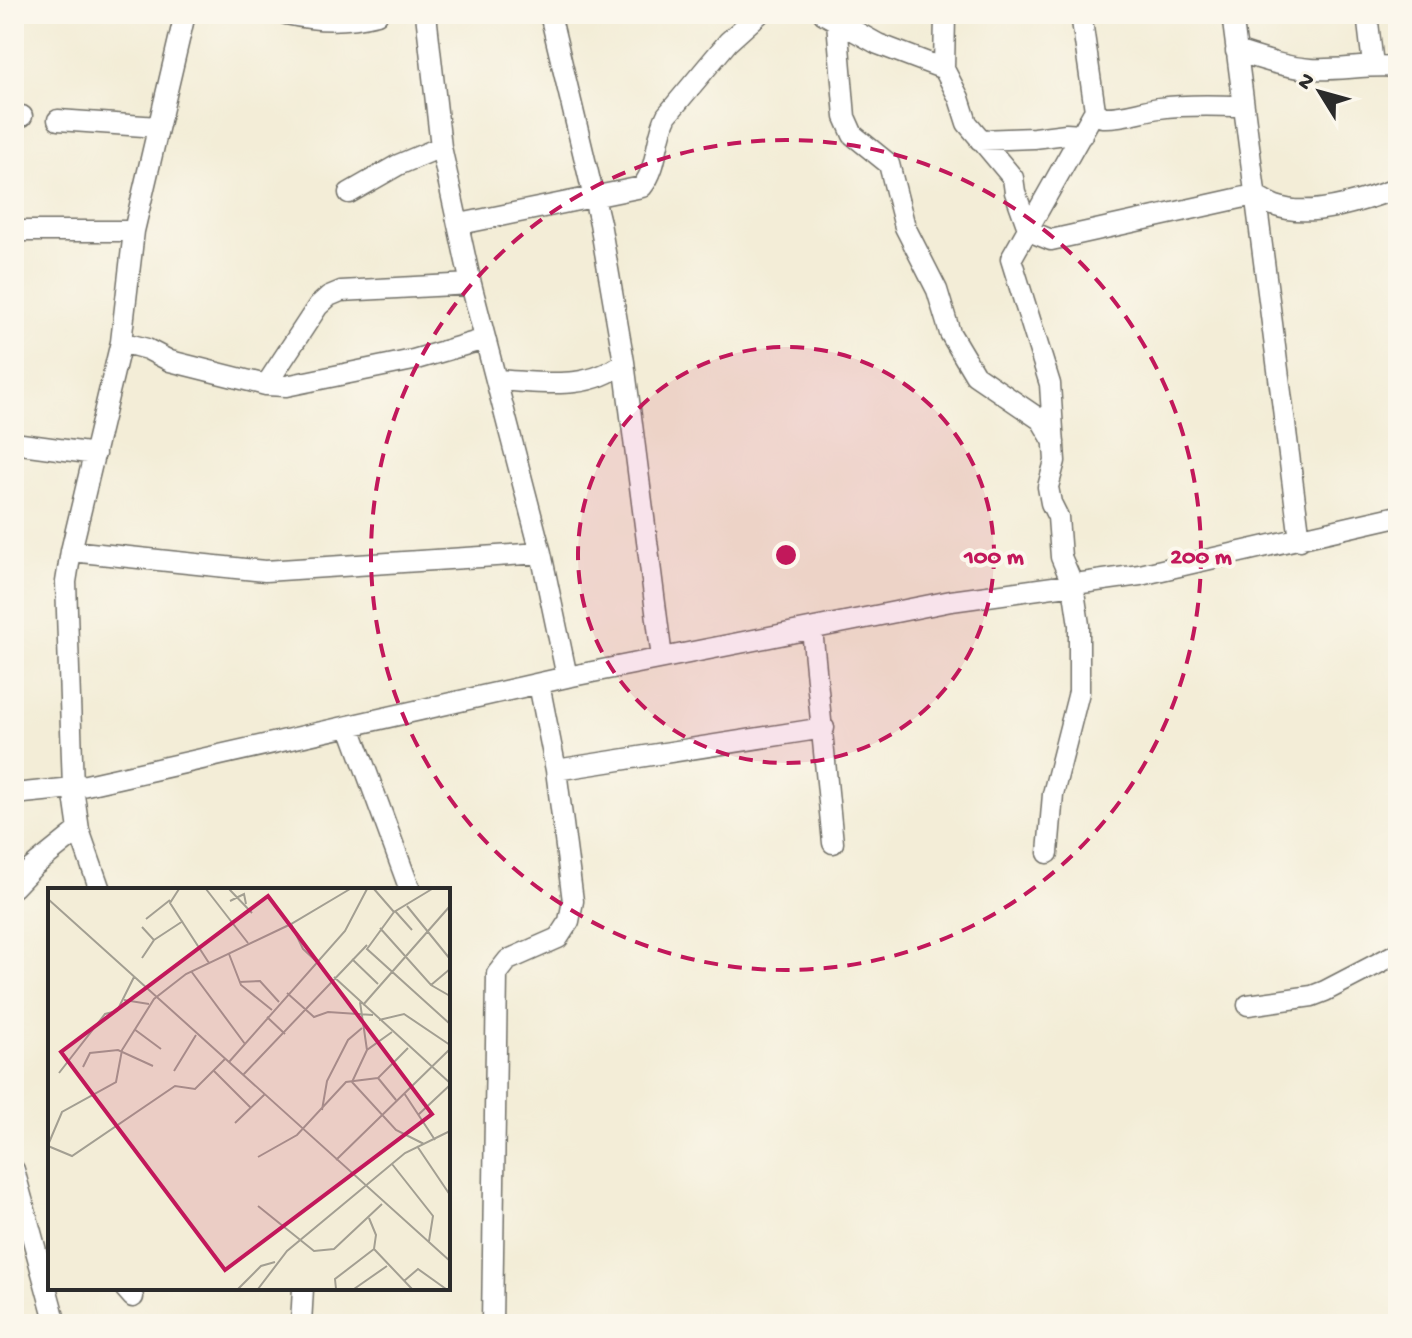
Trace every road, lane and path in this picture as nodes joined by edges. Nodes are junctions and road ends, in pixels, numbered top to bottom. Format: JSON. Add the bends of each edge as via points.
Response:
{"nodes":[{"id":1,"x":185,"y":14,"type":"edge"},
{"id":2,"x":286,"y":14,"type":"edge"},
{"id":3,"x":377,"y":14,"type":"edge"},
{"id":4,"x":426,"y":14,"type":"edge"},
{"id":5,"x":550,"y":14,"type":"edge"},
{"id":6,"x":759,"y":14,"type":"edge"},
{"id":7,"x":945,"y":14,"type":"edge"},
{"id":8,"x":1081,"y":14,"type":"edge"},
{"id":9,"x":1232,"y":14,"type":"edge"},
{"id":10,"x":1367,"y":14,"type":"edge"},
{"id":11,"x":831,"y":18,"type":"edge"},
{"id":12,"x":1236,"y":51,"type":"junction"},
{"id":13,"x":1373,"y":65,"type":"junction"},
{"id":14,"x":1398,"y":67,"type":"edge"},
{"id":15,"x":944,"y":69,"type":"junction"},
{"id":16,"x":1243,"y":106,"type":"junction"},
{"id":17,"x":1095,"y":110,"type":"junction"},
{"id":18,"x":58,"y":120,"type":"dead end"},
{"id":19,"x":158,"y":127,"type":"junction"},
{"id":20,"x":1082,"y":135,"type":"junction"},
{"id":21,"x":980,"y":140,"type":"junction"},
{"id":22,"x":441,"y":147,"type":"junction"},
{"id":23,"x":1398,"y":188,"type":"edge"},
{"id":24,"x":349,"y":193,"type":"dead end"},
{"id":25,"x":1254,"y":195,"type":"junction"},
{"id":26,"x":594,"y":196,"type":"junction"},
{"id":27,"x":460,"y":224,"type":"junction"},
{"id":28,"x":14,"y":231,"type":"edge"},
{"id":29,"x":134,"y":231,"type":"junction"},
{"id":30,"x":1029,"y":231,"type":"junction"},
{"id":31,"x":471,"y":284,"type":"junction"},
{"id":32,"x":485,"y":339,"type":"junction"},
{"id":33,"x":121,"y":342,"type":"junction"},
{"id":34,"x":624,"y":362,"type":"junction"},
{"id":35,"x":496,"y":380,"type":"junction"},
{"id":36,"x":266,"y":385,"type":"junction"},
{"id":37,"x":1054,"y":442,"type":"junction"},
{"id":38,"x":14,"y":443,"type":"edge"},
{"id":39,"x":95,"y":454,"type":"junction"},
{"id":40,"x":1398,"y":516,"type":"edge"},
{"id":41,"x":1300,"y":540,"type":"junction"},
{"id":42,"x":71,"y":551,"type":"junction"},
{"id":43,"x":541,"y":553,"type":"junction"},
{"id":44,"x":1073,"y":585,"type":"junction"},
{"id":45,"x":812,"y":629,"type":"junction"},
{"id":46,"x":662,"y":658,"type":"junction"},
{"id":47,"x":567,"y":677,"type":"junction"},
{"id":48,"x":539,"y":684,"type":"junction"},
{"id":49,"x":350,"y":727,"type":"junction"},
{"id":50,"x":824,"y":728,"type":"junction"},
{"id":51,"x":556,"y":770,"type":"junction"},
{"id":52,"x":73,"y":788,"type":"junction"},
{"id":53,"x":14,"y":794,"type":"edge"},
{"id":54,"x":79,"y":830,"type":"junction"},
{"id":55,"x":833,"y":843,"type":"dead end"},
{"id":56,"x":1048,"y":853,"type":"dead end"},
{"id":57,"x":14,"y":887,"type":"edge"},
{"id":58,"x":99,"y":888,"type":"edge"},
{"id":59,"x":409,"y":888,"type":"edge"},
{"id":60,"x":1398,"y":953,"type":"edge"},
{"id":61,"x":1248,"y":1005,"type":"dead end"},
{"id":62,"x":14,"y":1170,"type":"edge"},
{"id":63,"x":303,"y":1290,"type":"edge"},
{"id":64,"x":56,"y":1324,"type":"edge"},
{"id":65,"x":301,"y":1324,"type":"edge"},
{"id":66,"x":492,"y":1324,"type":"edge"}],
"edges":[{"from":1,"to":19,"type":"street"},
{"from":2,"to":3,"type":"street","via":[[331,21]]},
{"from":4,"to":22,"type":"street"},
{"from":5,"to":26,"type":"street"},
{"from":6,"to":26,"type":"street","via":[[728,42],[667,115],[652,174],[642,187]]},
{"from":7,"to":15,"type":"street"},
{"from":8,"to":17,"type":"street"},
{"from":9,"to":12,"type":"street"},
{"from":10,"to":13,"type":"street"},
{"from":11,"to":15,"type":"street","via":[[878,44]]},
{"from":11,"to":37,"type":"street","via":[[845,117],[853,135],[889,164],[905,227],[937,290],[950,333],[975,375],[1041,420]]},
{"from":12,"to":13,"type":"street","via":[[1277,65],[1312,69]]},
{"from":12,"to":16,"type":"street"},
{"from":13,"to":14,"type":"street"},
{"from":15,"to":21,"type":"street"},
{"from":16,"to":17,"type":"street","via":[[1158,108],[1118,118],[1102,117]]},
{"from":16,"to":25,"type":"street"},
{"from":17,"to":20,"type":"street"},
{"from":18,"to":19,"type":"street"},
{"from":19,"to":29,"type":"street"},
{"from":20,"to":21,"type":"street"},
{"from":20,"to":30,"type":"street"},
{"from":21,"to":30,"type":"street","via":[[1013,178]]},
{"from":22,"to":24,"type":"street"},
{"from":22,"to":27,"type":"street"},
{"from":23,"to":25,"type":"street","via":[[1309,210],[1278,207]]},
{"from":25,"to":30,"type":"street","via":[[1051,240]]},
{"from":25,"to":41,"type":"street"},
{"from":26,"to":27,"type":"street"},
{"from":26,"to":34,"type":"street"},
{"from":27,"to":31,"type":"street"},
{"from":28,"to":29,"type":"street"},
{"from":29,"to":33,"type":"street"},
{"from":30,"to":37,"type":"street","via":[[1011,259],[1050,384]]},
{"from":31,"to":32,"type":"street"},
{"from":31,"to":36,"type":"street","via":[[329,296]]},
{"from":32,"to":35,"type":"street"},
{"from":32,"to":36,"type":"street","via":[[347,375]]},
{"from":33,"to":36,"type":"street","via":[[170,361]]},
{"from":33,"to":39,"type":"street"},
{"from":34,"to":35,"type":"street","via":[[604,376],[563,384]]},
{"from":34,"to":46,"type":"street"},
{"from":35,"to":43,"type":"street"},
{"from":37,"to":44,"type":"street","via":[[1048,487],[1060,528],[1061,557]]},
{"from":38,"to":39,"type":"street"},
{"from":39,"to":42,"type":"street"},
{"from":40,"to":41,"type":"street"},
{"from":41,"to":44,"type":"street"},
{"from":42,"to":43,"type":"street","via":[[265,571]]},
{"from":42,"to":52,"type":"street","via":[[66,582]]},
{"from":43,"to":47,"type":"street"},
{"from":44,"to":45,"type":"street","via":[[951,601]]},
{"from":44,"to":56,"type":"street","via":[[1079,692],[1053,794]]},
{"from":45,"to":46,"type":"street"},
{"from":45,"to":50,"type":"street"},
{"from":46,"to":47,"type":"street"},
{"from":47,"to":48,"type":"street"},
{"from":48,"to":49,"type":"street"},
{"from":48,"to":51,"type":"street"},
{"from":49,"to":52,"type":"street"},
{"from":49,"to":59,"type":"street"},
{"from":50,"to":51,"type":"street"},
{"from":50,"to":55,"type":"street"},
{"from":51,"to":66,"type":"street","via":[[571,874],[569,921],[558,938],[508,960],[497,974]]},
{"from":52,"to":53,"type":"street"},
{"from":52,"to":54,"type":"street"},
{"from":54,"to":57,"type":"street"},
{"from":54,"to":58,"type":"street"},
{"from":60,"to":61,"type":"street","via":[[1312,996]]},
{"from":62,"to":64,"type":"street"},
{"from":63,"to":65,"type":"street"}]}
